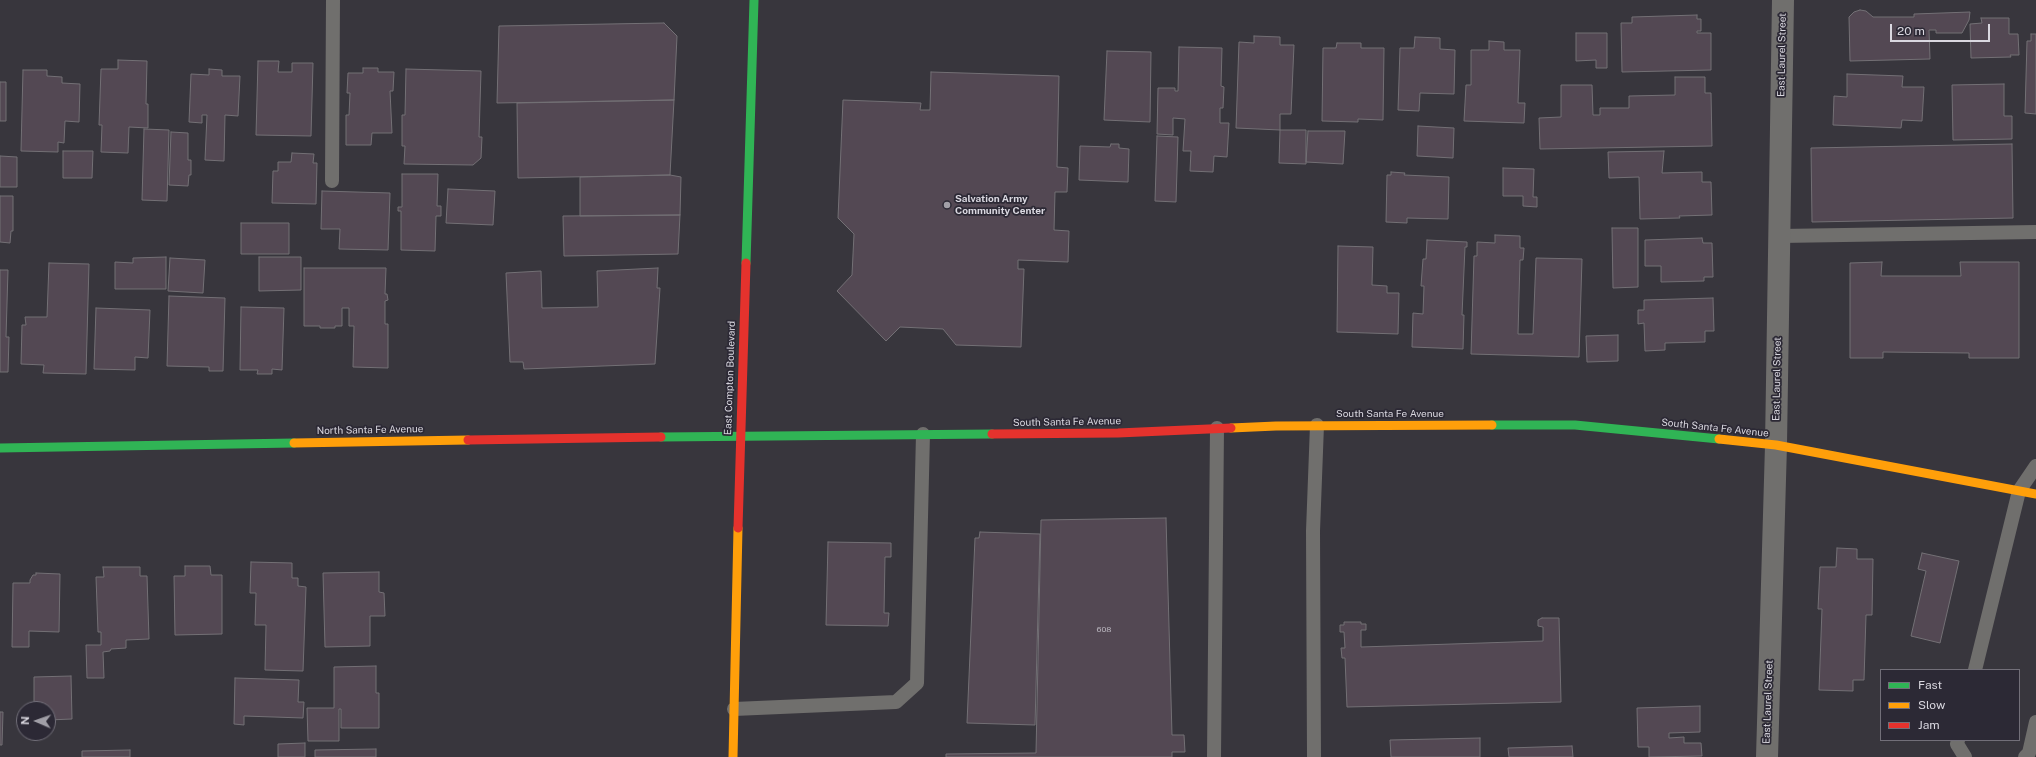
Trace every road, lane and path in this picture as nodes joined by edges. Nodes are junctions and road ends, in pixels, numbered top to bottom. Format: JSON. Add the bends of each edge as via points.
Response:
{"nodes":[{"id":1,"x":333,"y":0,"type":"edge"},
{"id":2,"x":754,"y":0,"type":"edge"},
{"id":3,"x":1783,"y":0,"type":"edge"},
{"id":4,"x":332,"y":181,"type":"dead end"},
{"id":5,"x":2036,"y":232,"type":"edge"},
{"id":6,"x":1780,"y":236,"type":"junction"},
{"id":7,"x":1317,"y":425,"type":"junction"},
{"id":8,"x":1217,"y":428,"type":"junction"},
{"id":9,"x":923,"y":434,"type":"junction"},
{"id":10,"x":740,"y":436,"type":"junction"},
{"id":11,"x":1776,"y":445,"type":"junction"},
{"id":12,"x":0,"y":448,"type":"edge"},
{"id":13,"x":2036,"y":466,"type":"edge"},
{"id":14,"x":2019,"y":490,"type":"junction"},
{"id":15,"x":2036,"y":494,"type":"edge"},
{"id":16,"x":1975,"y":669,"type":"edge"},
{"id":17,"x":734,"y":709,"type":"junction"},
{"id":18,"x":2036,"y":722,"type":"edge"},
{"id":19,"x":1958,"y":741,"type":"edge"},
{"id":20,"x":733,"y":757,"type":"edge"},
{"id":21,"x":1214,"y":757,"type":"edge"},
{"id":22,"x":1314,"y":757,"type":"edge"},
{"id":23,"x":1767,"y":757,"type":"edge"},
{"id":24,"x":1965,"y":757,"type":"edge"},
{"id":25,"x":2025,"y":757,"type":"edge"}],
"edges":[{"from":1,"to":4,"type":"lane"},
{"from":2,"to":10,"type":"main road","name":"East Compton Boulevard"},
{"from":3,"to":6,"type":"street","name":"East Laurel Street"},
{"from":5,"to":6,"type":"lane"},
{"from":6,"to":11,"type":"street","name":"East Laurel Street"},
{"from":7,"to":8,"type":"main road","name":"South Santa Fe Avenue"},
{"from":7,"to":11,"type":"main road","name":"South Santa Fe Avenue","via":[[1575,425]]},
{"from":7,"to":22,"type":"lane","via":[[1314,531]]},
{"from":8,"to":9,"type":"main road","name":"South Santa Fe Avenue","via":[[1118,433]]},
{"from":8,"to":21,"type":"lane"},
{"from":9,"to":10,"type":"main road","name":"South Santa Fe Avenue"},
{"from":9,"to":17,"type":"lane","via":[[917,683],[896,702]]},
{"from":10,"to":12,"type":"main road","name":"North Santa Fe Avenue"},
{"from":10,"to":17,"type":"main road","name":"East Compton Boulevard"},
{"from":11,"to":14,"type":"main road","name":"South Santa Fe Avenue"},
{"from":11,"to":23,"type":"street","name":"East Laurel Street"},
{"from":13,"to":14,"type":"lane"},
{"from":14,"to":15,"type":"main road","name":"South Santa Fe Avenue"},
{"from":14,"to":16,"type":"lane"},
{"from":17,"to":20,"type":"main road","name":"East Compton Boulevard"},
{"from":18,"to":25,"type":"lane","via":[[2029,753]]},
{"from":19,"to":24,"type":"lane"}]}
